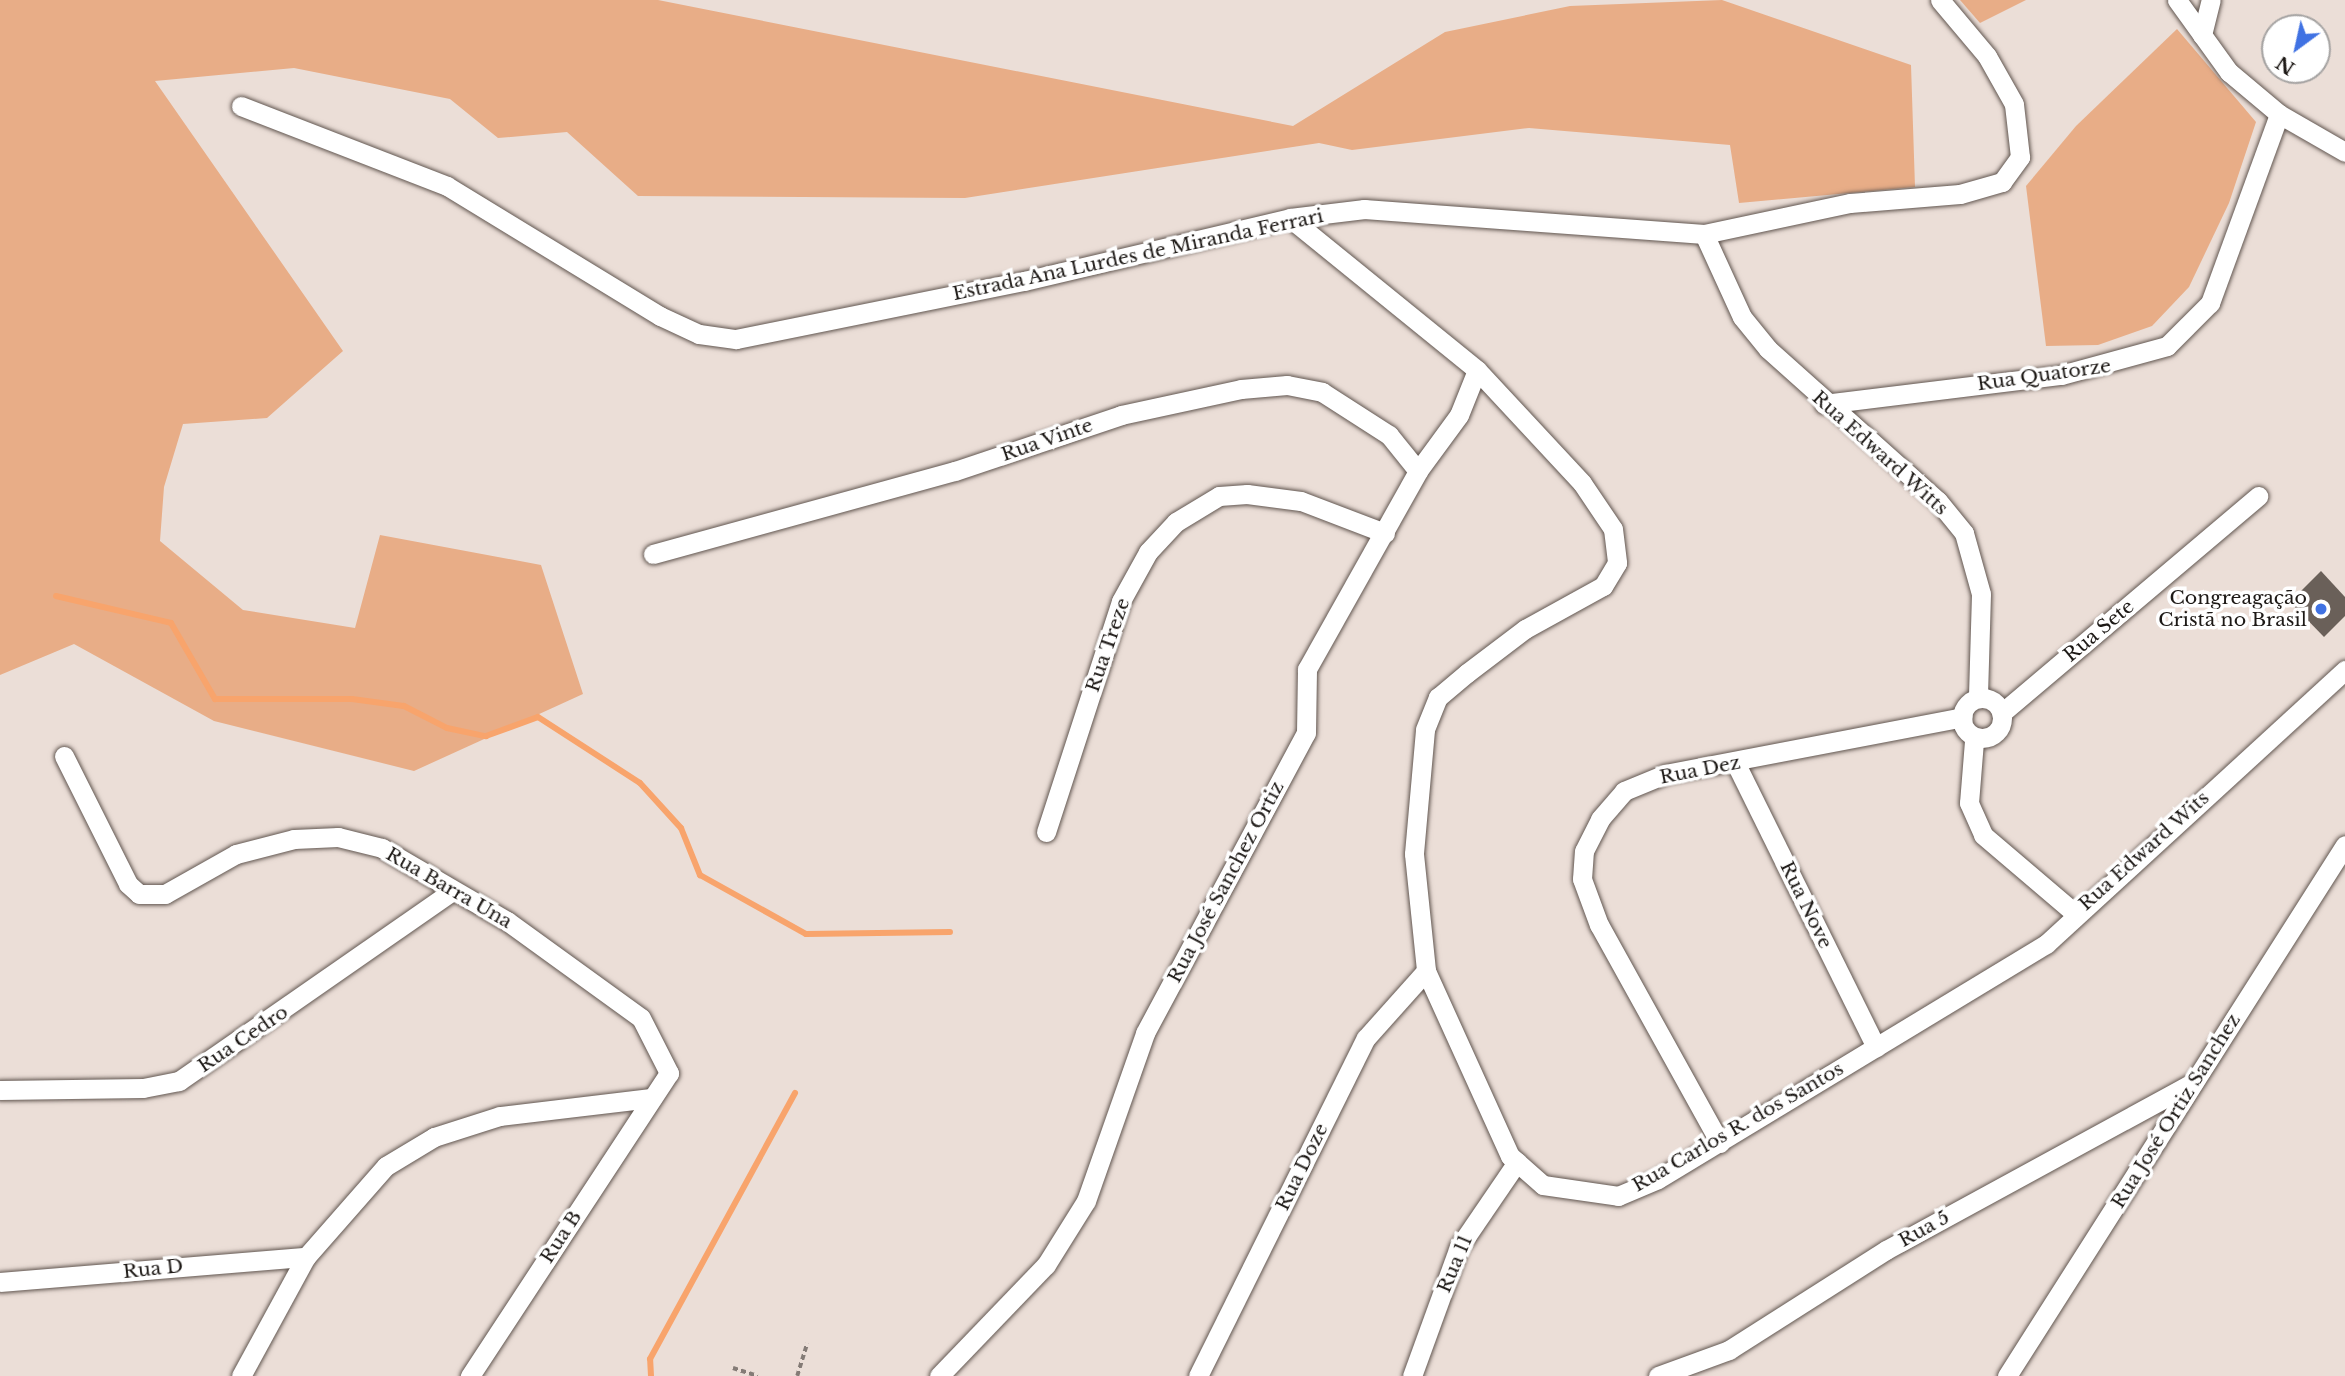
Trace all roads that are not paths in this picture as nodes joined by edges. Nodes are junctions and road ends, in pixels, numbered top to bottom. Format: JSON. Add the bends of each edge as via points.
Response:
{"nodes":[{"id":1,"x":1940,"y":0,"type":"edge"},
{"id":2,"x":2177,"y":0,"type":"edge"},
{"id":3,"x":2211,"y":0,"type":"edge"},
{"id":4,"x":2202,"y":36,"type":"junction"},
{"id":5,"x":241,"y":106,"type":"dead end"},
{"id":6,"x":2279,"y":114,"type":"junction"},
{"id":7,"x":2345,"y":152,"type":"edge"},
{"id":8,"x":1290,"y":218,"type":"junction"},
{"id":9,"x":1704,"y":234,"type":"junction"},
{"id":10,"x":1477,"y":370,"type":"junction"},
{"id":11,"x":1824,"y":404,"type":"junction"},
{"id":12,"x":1418,"y":471,"type":"junction"},
{"id":13,"x":2258,"y":496,"type":"dead end"},
{"id":14,"x":1385,"y":533,"type":"junction"},
{"id":15,"x":653,"y":554,"type":"dead end"},
{"id":16,"x":2345,"y":670,"type":"edge"},
{"id":17,"x":1978,"y":698,"type":"junction"},
{"id":18,"x":2004,"y":711,"type":"junction"},
{"id":19,"x":1963,"y":717,"type":"junction"},
{"id":20,"x":1974,"y":741,"type":"junction"},
{"id":21,"x":64,"y":756,"type":"dead end"},
{"id":22,"x":1736,"y":764,"type":"junction"},
{"id":23,"x":1046,"y":832,"type":"dead end"},
{"id":24,"x":2345,"y":845,"type":"edge"},
{"id":25,"x":452,"y":891,"type":"junction"},
{"id":26,"x":2077,"y":915,"type":"junction"},
{"id":27,"x":1426,"y":971,"type":"junction"},
{"id":28,"x":1875,"y":1047,"type":"junction"},
{"id":29,"x":2193,"y":1083,"type":"junction"},
{"id":30,"x":0,"y":1090,"type":"edge"},
{"id":31,"x":652,"y":1098,"type":"junction"},
{"id":32,"x":1720,"y":1143,"type":"junction"},
{"id":33,"x":1517,"y":1162,"type":"junction"},
{"id":34,"x":306,"y":1257,"type":"junction"},
{"id":35,"x":0,"y":1283,"type":"edge"},
{"id":36,"x":241,"y":1376,"type":"edge"},
{"id":37,"x":470,"y":1376,"type":"edge"},
{"id":38,"x":939,"y":1376,"type":"edge"},
{"id":39,"x":1198,"y":1376,"type":"edge"},
{"id":40,"x":1412,"y":1376,"type":"edge"},
{"id":41,"x":1658,"y":1376,"type":"edge"},
{"id":42,"x":2007,"y":1376,"type":"edge"}],
"edges":[{"from":1,"to":9,"type":"street","name":"Estrada Ana Lurdes de Miranda Ferrari","via":[[1987,56],[2014,104],[2022,135],[2014,171],[2001,182],[1959,194],[1850,203]]},
{"from":2,"to":4,"type":"street"},
{"from":3,"to":4,"type":"street"},
{"from":4,"to":6,"type":"street","via":[[2229,72]]},
{"from":5,"to":8,"type":"street","name":"Estrada Ana Lurdes de Miranda Ferrari","via":[[447,186],[660,316],[699,334],[736,339],[1024,281]]},
{"from":6,"to":7,"type":"street"},
{"from":6,"to":11,"type":"street","name":"Rua Quatorze","via":[[2210,303],[2167,346],[2060,375]]},
{"from":8,"to":9,"type":"street","name":"Estrada Ana Lurdes de Miranda Ferrari","via":[[1364,209]]},
{"from":8,"to":10,"type":"street","name":"Rua Carlos R. dos Santos"},
{"from":9,"to":11,"type":"street","name":"Rua Edward Witts","via":[[1742,317]]},
{"from":10,"to":12,"type":"street","name":"Rua José Sanchez Ortiz","via":[[1459,415]]},
{"from":10,"to":27,"type":"street","name":"Rua Carlos R. dos Santos","via":[[1582,483],[1613,529],[1617,563],[1603,586],[1525,629],[1438,697],[1425,730],[1414,854]]},
{"from":11,"to":17,"type":"street","name":"Rua Edward Witts","via":[[1937,501],[1964,533],[1981,594]]},
{"from":12,"to":14,"type":"street","name":"Rua José Sanchez Ortiz"},
{"from":12,"to":15,"type":"street","name":"Rua Vinte","via":[[1390,435],[1322,392],[1287,385],[1241,389],[1121,415],[955,471]]},
{"from":13,"to":18,"type":"street","name":"Rua Sete"},
{"from":14,"to":23,"type":"street","name":"Rua Treze","via":[[1301,501],[1247,494],[1219,496],[1176,522],[1149,552],[1121,601]]},
{"from":14,"to":38,"type":"street","name":"Rua José Sanchez Ortiz","via":[[1307,669],[1306,733],[1145,1033],[1086,1200],[1046,1265]]},
{"from":16,"to":26,"type":"street","name":"Rua Edward Wits"},
{"from":17,"to":18,"type":"street","via":[[1997,701]]},
{"from":17,"to":19,"type":"street"},
{"from":18,"to":20,"type":"street","via":[[1996,728]]},
{"from":19,"to":20,"type":"street","name":"Rua Edward Wits","via":[[1964,734]]},
{"from":19,"to":22,"type":"street","name":"Rua Dez"},
{"from":20,"to":26,"type":"street","name":"Rua Edward Wits","via":[[1969,803],[1983,835]]},
{"from":21,"to":25,"type":"street","name":"Rua Barra Una","via":[[128,884],[139,894],[165,894],[236,854],[294,839],[338,837],[382,848]]},
{"from":22,"to":28,"type":"street","name":"Rua Nove"},
{"from":22,"to":32,"type":"street","name":"Rua Dez","via":[[1665,774],[1624,791],[1600,818],[1584,851],[1582,879],[1599,925]]},
{"from":24,"to":29,"type":"street","name":"Rua José Ortiz Sanchez"},
{"from":25,"to":30,"type":"street","name":"Rua Cedro","via":[[179,1081],[143,1088]]},
{"from":25,"to":31,"type":"street","name":"Rua Barra Una","via":[[518,928],[641,1018],[669,1073]]},
{"from":26,"to":28,"type":"street","name":"Rua Carlos R. dos Santos","via":[[2046,944]]},
{"from":27,"to":33,"type":"street","name":"Rua Carlos R. dos Santos"},
{"from":27,"to":39,"type":"street","name":"Rua Doze","via":[[1366,1038]]},
{"from":28,"to":32,"type":"street","name":"Rua Carlos R. dos Santos"},
{"from":29,"to":41,"type":"street","name":"Rua 5","via":[[1886,1250],[1729,1350]]},
{"from":29,"to":42,"type":"street","name":"Rua José Ortiz Sanchez"},
{"from":31,"to":34,"type":"street","via":[[500,1116],[434,1137],[386,1166]]},
{"from":31,"to":37,"type":"street","name":"Rua B"},
{"from":32,"to":33,"type":"street","name":"Rua Carlos R. dos Santos","via":[[1618,1196],[1543,1185]]},
{"from":33,"to":40,"type":"street","name":"Rua 11","via":[[1459,1247]]},
{"from":34,"to":35,"type":"street","name":"Rua D"},
{"from":34,"to":36,"type":"street"}]}
